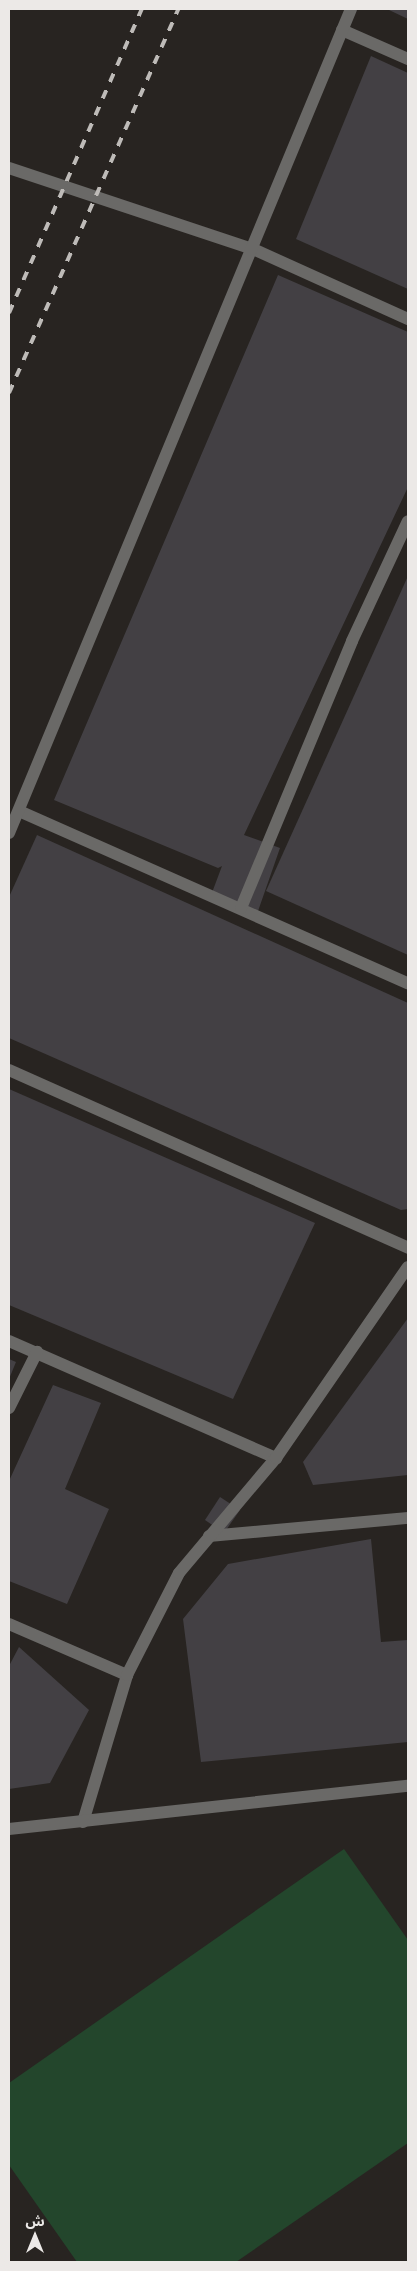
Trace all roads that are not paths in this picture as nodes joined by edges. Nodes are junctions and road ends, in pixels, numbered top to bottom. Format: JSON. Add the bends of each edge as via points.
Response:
{"nodes":[{"id":1,"x":351,"y":9,"type":"edge"},
{"id":2,"x":342,"y":30,"type":"junction"},
{"id":3,"x":408,"y":59,"type":"edge"},
{"id":4,"x":9,"y":168,"type":"edge"},
{"id":5,"x":253,"y":249,"type":"junction"},
{"id":6,"x":408,"y":319,"type":"edge"},
{"id":7,"x":408,"y":521,"type":"edge"},
{"id":8,"x":19,"y":811,"type":"junction"},
{"id":9,"x":9,"y":833,"type":"edge"},
{"id":10,"x":241,"y":908,"type":"junction"},
{"id":11,"x":408,"y":983,"type":"edge"},
{"id":12,"x":9,"y":1070,"type":"edge"},
{"id":13,"x":408,"y":1248,"type":"edge"},
{"id":14,"x":408,"y":1267,"type":"edge"},
{"id":15,"x":9,"y":1341,"type":"edge"},
{"id":16,"x":37,"y":1352,"type":"junction"},
{"id":17,"x":9,"y":1408,"type":"edge"},
{"id":18,"x":276,"y":1458,"type":"junction"},
{"id":19,"x":408,"y":1518,"type":"edge"},
{"id":20,"x":209,"y":1536,"type":"junction"},
{"id":21,"x":9,"y":1624,"type":"edge"},
{"id":22,"x":127,"y":1675,"type":"junction"},
{"id":23,"x":408,"y":1786,"type":"edge"},
{"id":24,"x":83,"y":1822,"type":"junction"},
{"id":25,"x":9,"y":1829,"type":"edge"}],
"edges":[{"from":1,"to":2,"type":"street"},
{"from":2,"to":3,"type":"street"},
{"from":2,"to":5,"type":"street"},
{"from":4,"to":5,"type":"street"},
{"from":5,"to":6,"type":"street"},
{"from":5,"to":8,"type":"street"},
{"from":7,"to":10,"type":"street","via":[[352,641]]},
{"from":8,"to":9,"type":"street"},
{"from":8,"to":10,"type":"street"},
{"from":10,"to":11,"type":"street"},
{"from":12,"to":13,"type":"street"},
{"from":14,"to":18,"type":"street"},
{"from":15,"to":16,"type":"street"},
{"from":16,"to":17,"type":"street"},
{"from":16,"to":18,"type":"street"},
{"from":18,"to":20,"type":"street"},
{"from":19,"to":20,"type":"street"},
{"from":20,"to":22,"type":"street","via":[[179,1573]]},
{"from":21,"to":22,"type":"street"},
{"from":22,"to":24,"type":"street"},
{"from":23,"to":24,"type":"street"},
{"from":24,"to":25,"type":"street"}]}
